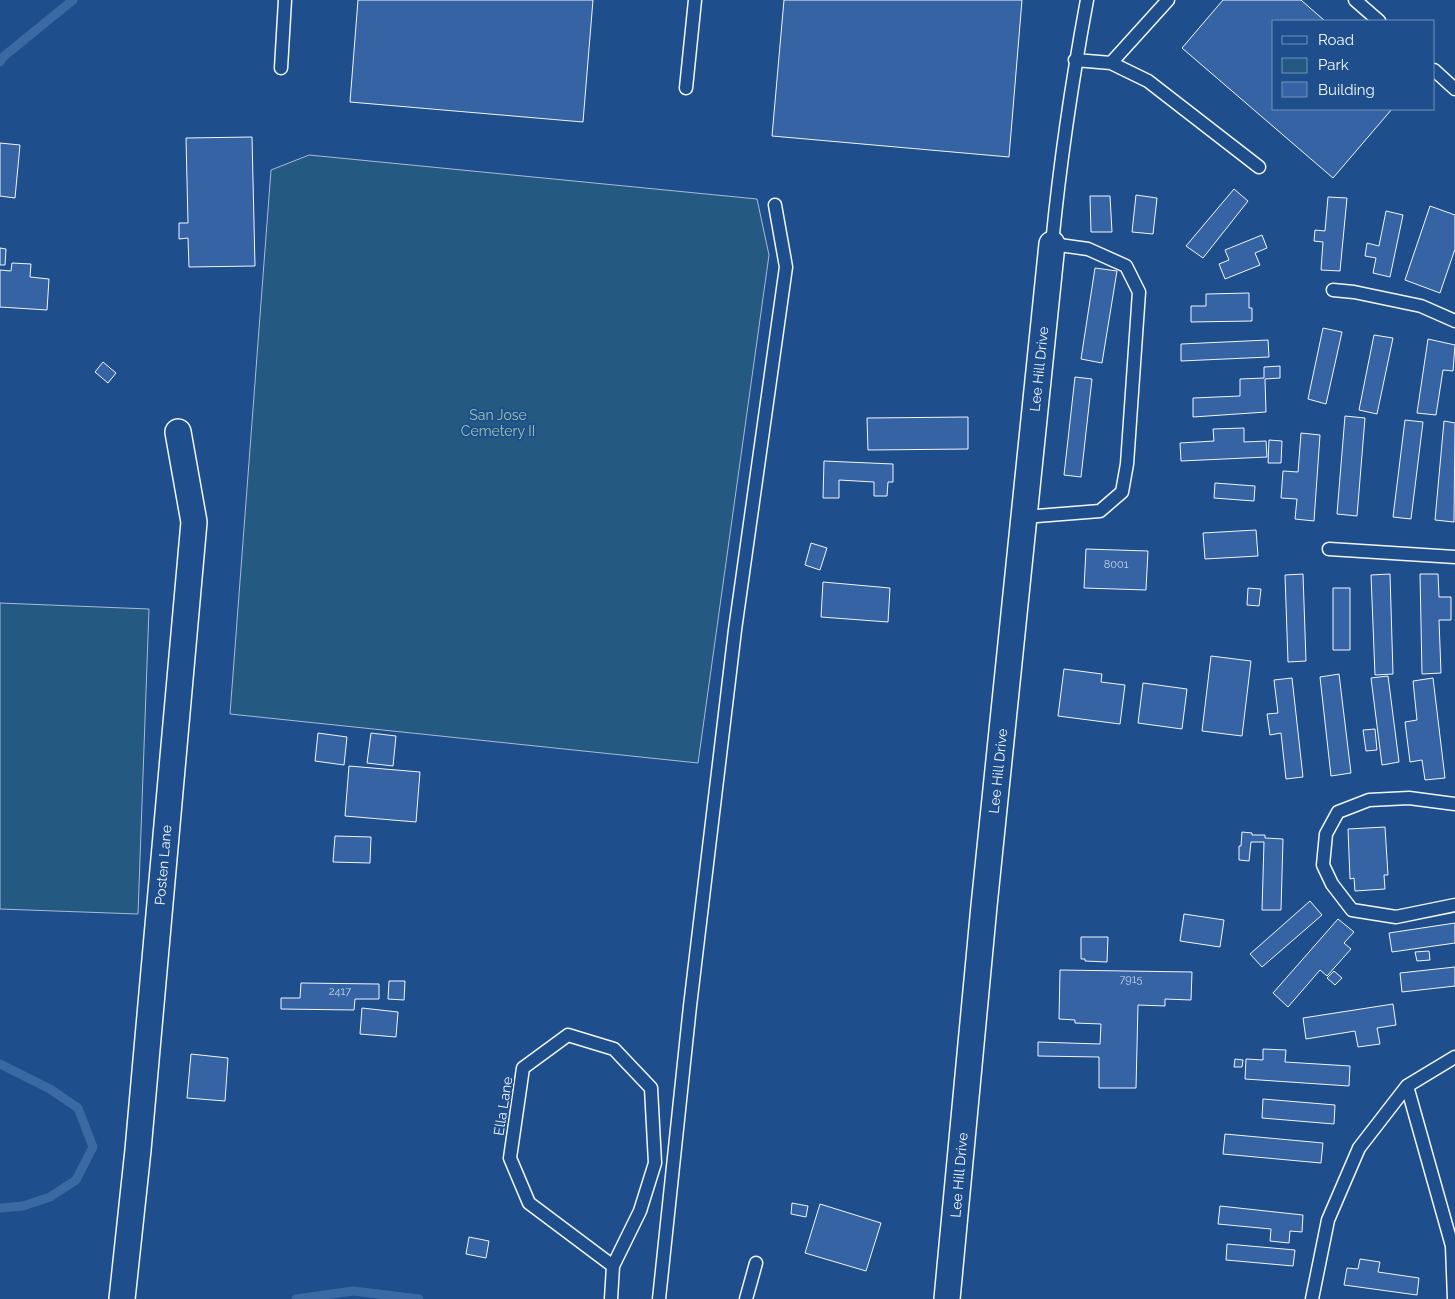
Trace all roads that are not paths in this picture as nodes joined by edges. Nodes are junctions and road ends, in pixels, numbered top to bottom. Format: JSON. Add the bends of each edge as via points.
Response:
{"nodes":[{"id":1,"x":285,"y":0,"type":"edge"},
{"id":2,"x":695,"y":0,"type":"edge"},
{"id":3,"x":1086,"y":0,"type":"edge"},
{"id":4,"x":1168,"y":0,"type":"edge"},
{"id":5,"x":1355,"y":0,"type":"edge"},
{"id":6,"x":1378,"y":20,"type":"edge"},
{"id":7,"x":1076,"y":60,"type":"junction"},
{"id":8,"x":1111,"y":63,"type":"junction"},
{"id":9,"x":281,"y":68,"type":"dead end"},
{"id":10,"x":1435,"y":71,"type":"edge"},
{"id":11,"x":686,"y":88,"type":"dead end"},
{"id":12,"x":1455,"y":89,"type":"edge"},
{"id":13,"x":1259,"y":167,"type":"dead end"},
{"id":14,"x":775,"y":205,"type":"dead end"},
{"id":15,"x":1052,"y":244,"type":"junction"},
{"id":16,"x":1333,"y":290,"type":"dead end"},
{"id":17,"x":1455,"y":321,"type":"edge"},
{"id":18,"x":178,"y":432,"type":"dead end"},
{"id":19,"x":1024,"y":517,"type":"junction"},
{"id":20,"x":1328,"y":550,"type":"dead end"},
{"id":21,"x":1455,"y":557,"type":"edge"},
{"id":22,"x":1455,"y":804,"type":"edge"},
{"id":23,"x":1455,"y":905,"type":"edge"},
{"id":24,"x":1455,"y":1057,"type":"edge"},
{"id":25,"x":1406,"y":1086,"type":"junction"},
{"id":26,"x":756,"y":1263,"type":"dead end"},
{"id":27,"x":613,"y":1266,"type":"junction"},
{"id":28,"x":122,"y":1299,"type":"edge"},
{"id":29,"x":611,"y":1299,"type":"edge"},
{"id":30,"x":659,"y":1299,"type":"edge"},
{"id":31,"x":746,"y":1299,"type":"edge"},
{"id":32,"x":947,"y":1299,"type":"edge"},
{"id":33,"x":1312,"y":1299,"type":"edge"},
{"id":34,"x":1454,"y":1299,"type":"edge"}],
"edges":[{"from":1,"to":9,"type":"lane"},
{"from":2,"to":11,"type":"lane"},
{"from":3,"to":7,"type":"lane"},
{"from":4,"to":8,"type":"lane"},
{"from":5,"to":6,"type":"lane"},
{"from":7,"to":8,"type":"lane"},
{"from":7,"to":15,"type":"lane"},
{"from":8,"to":13,"type":"lane","via":[[1148,81]]},
{"from":10,"to":12,"type":"lane"},
{"from":14,"to":30,"type":"lane","via":[[786,267],[734,630]]},
{"from":15,"to":19,"type":"street","name":"Lee Hill Drive"},
{"from":15,"to":19,"type":"lane","via":[[1088,249],[1126,266],[1140,292],[1127,464],[1122,492],[1100,511]]},
{"from":16,"to":17,"type":"lane","via":[[1421,306]]},
{"from":18,"to":28,"type":"street","name":"Posten Lane","via":[[194,522]]},
{"from":19,"to":32,"type":"street","name":"Lee Hill Drive"},
{"from":20,"to":21,"type":"lane"},
{"from":22,"to":23,"type":"lane","via":[[1409,798],[1369,800],[1338,812],[1326,834],[1323,865],[1332,884],[1352,910],[1396,917]]},
{"from":24,"to":25,"type":"lane"},
{"from":25,"to":33,"type":"lane","via":[[1359,1148],[1328,1220]]},
{"from":25,"to":34,"type":"lane","via":[[1452,1246]]},
{"from":26,"to":31,"type":"lane"},
{"from":27,"to":27,"type":"lane","name":"Ella Lane","via":[[640,1211],[655,1163],[651,1088],[614,1049],[568,1035],[523,1068],[510,1158],[529,1203]]},
{"from":27,"to":29,"type":"lane","name":"Ella Lane"}]}
